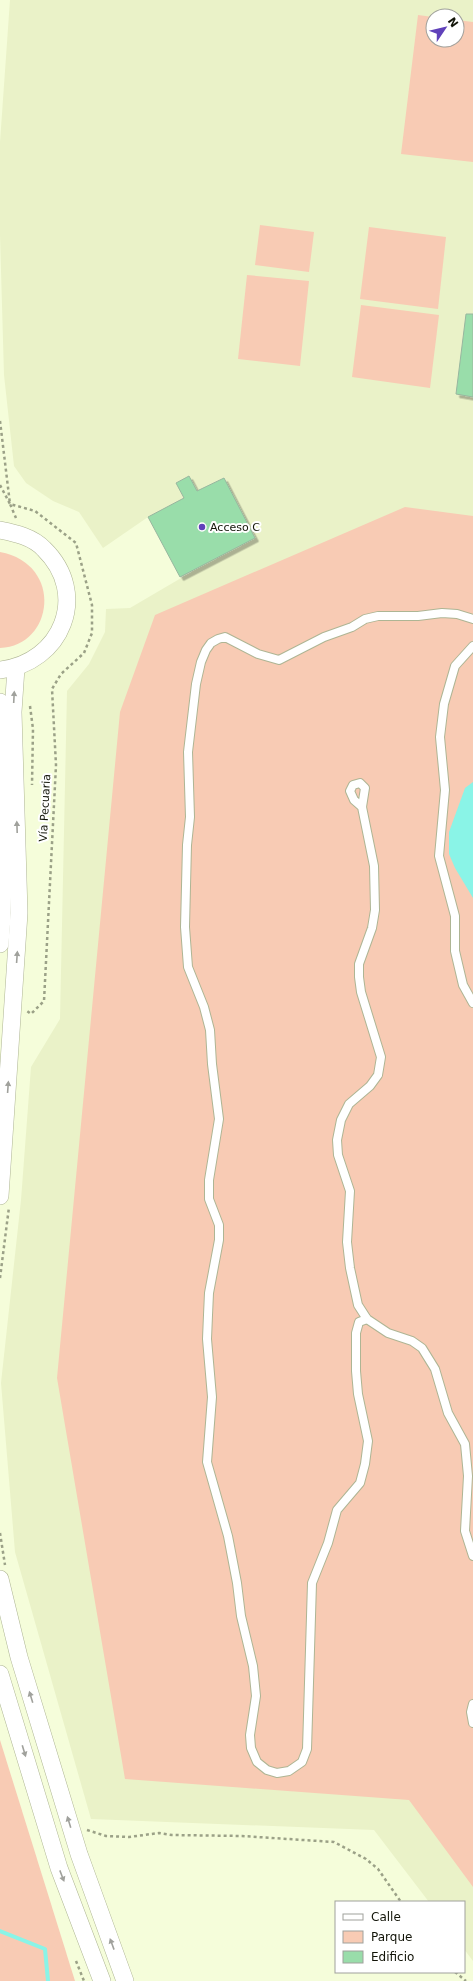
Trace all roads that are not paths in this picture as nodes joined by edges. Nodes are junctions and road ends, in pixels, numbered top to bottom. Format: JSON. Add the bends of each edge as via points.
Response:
{"nodes":[{"id":1,"x":0,"y":530,"type":"edge"},
{"id":2,"x":473,"y":619,"type":"edge"},
{"id":3,"x":473,"y":646,"type":"edge"},
{"id":4,"x":8,"y":669,"type":"edge"},
{"id":5,"x":0,"y":702,"type":"edge"},
{"id":6,"x":362,"y":807,"type":"dead end"},
{"id":7,"x":0,"y":944,"type":"edge"},
{"id":8,"x":473,"y":1003,"type":"edge"},
{"id":9,"x":0,"y":1196,"type":"edge"},
{"id":10,"x":366,"y":1319,"type":"junction"},
{"id":11,"x":473,"y":1556,"type":"edge"},
{"id":12,"x":0,"y":1579,"type":"edge"},
{"id":13,"x":0,"y":1674,"type":"edge"},
{"id":14,"x":473,"y":1704,"type":"edge"},
{"id":15,"x":473,"y":1722,"type":"edge"},
{"id":16,"x":102,"y":1981,"type":"edge"},
{"id":17,"x":125,"y":1981,"type":"edge"}],
"edges":[{"from":1,"to":4,"type":"street","via":[[18,533],[44,548],[61,571],[67,606],[60,632],[44,652]]},
{"from":2,"to":10,"type":"lane","via":[[442,613],[378,616],[324,637],[279,660],[258,654],[232,639],[218,638],[206,650],[196,684],[188,752],[190,804],[185,938],[188,967],[210,1030],[218,1119],[209,1180],[209,1199],[219,1225],[219,1240],[210,1287],[208,1315],[212,1397],[207,1462],[228,1536],[241,1616],[253,1666],[256,1696],[250,1735],[252,1748],[257,1762],[267,1770],[277,1773],[290,1772],[302,1762],[307,1749],[312,1583],[328,1543],[337,1510],[360,1483],[365,1464],[368,1441],[358,1394],[356,1341],[359,1322]]},
{"from":3,"to":8,"type":"lane","via":[[455,666],[444,704],[440,737],[445,790],[439,856],[454,916],[455,951],[463,985]]},
{"from":9,"to":4,"type":"street","one_way":true,"via":[[20,914],[13,712]]},
{"from":5,"to":7,"type":"street"},
{"from":6,"to":10,"type":"lane","via":[[374,866],[375,910],[372,928],[359,964],[359,977],[380,1057],[378,1075],[350,1104],[342,1120],[337,1140],[338,1155],[350,1191],[347,1242],[351,1275],[358,1305]]},
{"from":10,"to":11,"type":"lane","via":[[388,1333],[412,1341],[422,1348],[434,1370],[448,1413],[465,1444],[468,1476],[465,1531]]},
{"from":17,"to":12,"type":"street","one_way":true,"via":[[72,1830],[19,1657]]},
{"from":13,"to":16,"type":"street","one_way":true,"via":[[59,1868]]},
{"from":14,"to":15,"type":"lane"}]}
